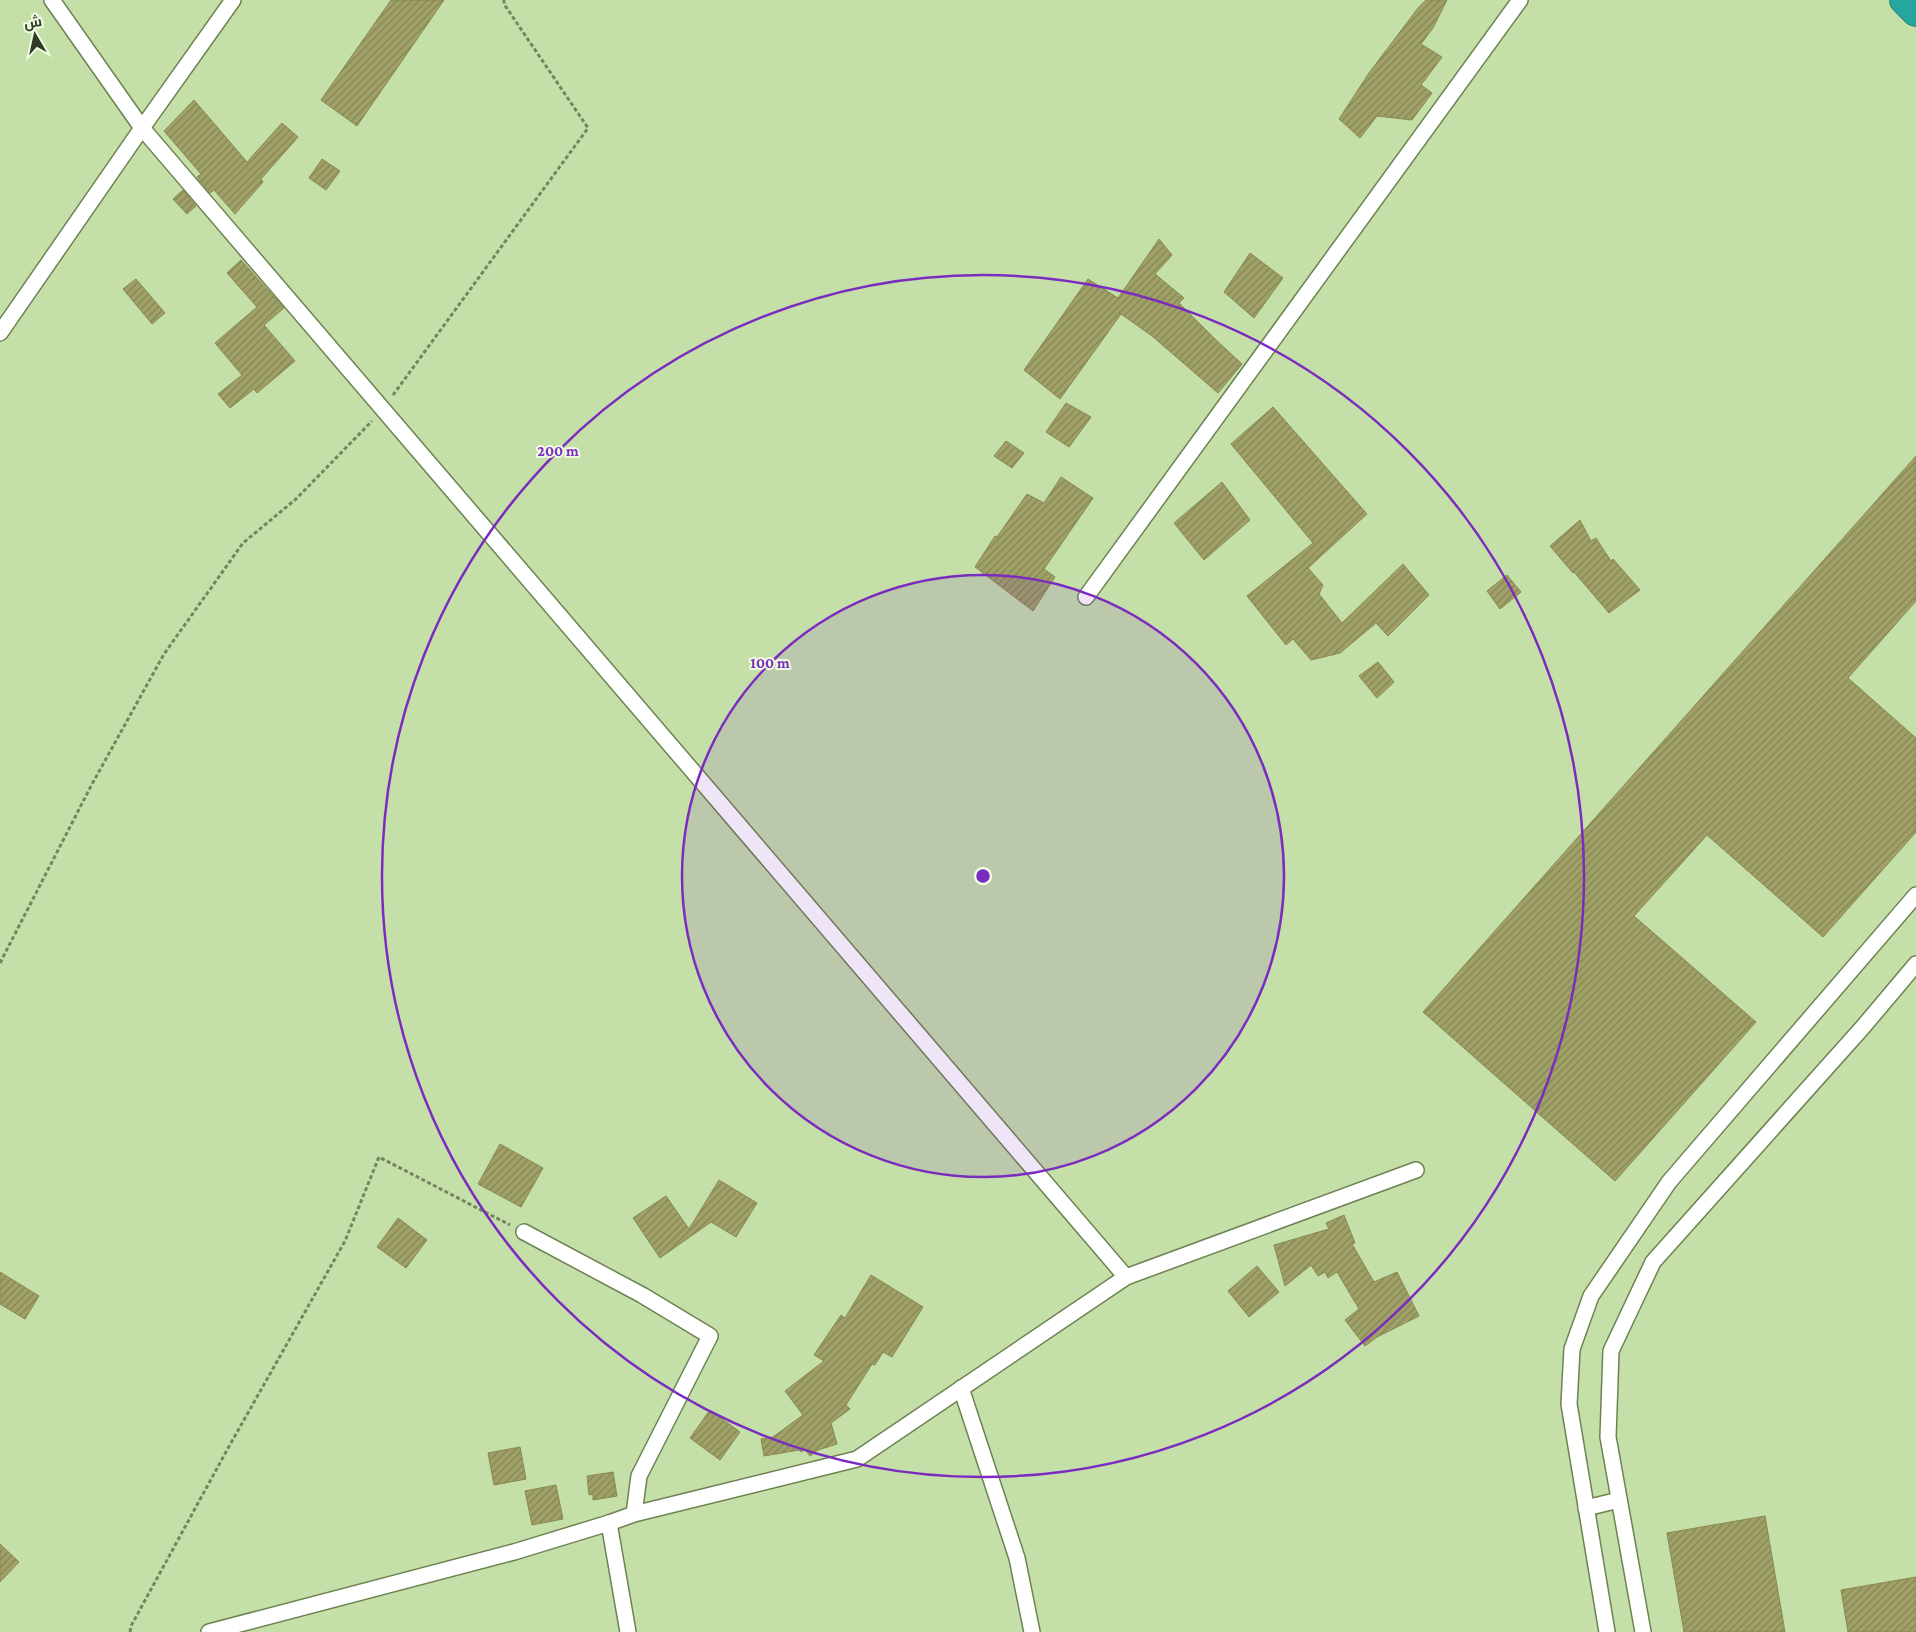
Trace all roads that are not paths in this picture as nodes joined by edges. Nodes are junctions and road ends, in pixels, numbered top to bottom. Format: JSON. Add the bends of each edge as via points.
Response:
{"nodes":[{"id":1,"x":52,"y":0,"type":"edge"},
{"id":2,"x":233,"y":0,"type":"edge"},
{"id":3,"x":1520,"y":0,"type":"edge"},
{"id":4,"x":1904,"y":0,"type":"edge"},
{"id":5,"x":1916,"y":12,"type":"edge"},
{"id":6,"x":142,"y":128,"type":"junction"},
{"id":7,"x":0,"y":333,"type":"edge"},
{"id":8,"x":1086,"y":596,"type":"dead end"},
{"id":9,"x":1916,"y":895,"type":"edge"},
{"id":10,"x":1916,"y":964,"type":"edge"},
{"id":11,"x":1416,"y":1170,"type":"dead end"},
{"id":12,"x":524,"y":1232,"type":"road end"},
{"id":13,"x":1126,"y":1277,"type":"junction"},
{"id":14,"x":961,"y":1388,"type":"junction"},
{"id":15,"x":1619,"y":1500,"type":"junction"},
{"id":16,"x":1586,"y":1508,"type":"junction"},
{"id":17,"x":634,"y":1514,"type":"junction"},
{"id":18,"x":609,"y":1523,"type":"junction"},
{"id":19,"x":209,"y":1632,"type":"edge"},
{"id":20,"x":628,"y":1632,"type":"edge"},
{"id":21,"x":1032,"y":1632,"type":"edge"},
{"id":22,"x":1607,"y":1632,"type":"edge"},
{"id":23,"x":1643,"y":1632,"type":"edge"}],
"edges":[{"from":1,"to":6,"type":"street"},
{"from":2,"to":6,"type":"street"},
{"from":3,"to":8,"type":"street"},
{"from":4,"to":5,"type":"highway"},
{"from":6,"to":7,"type":"street"},
{"from":6,"to":13,"type":"street"},
{"from":9,"to":16,"type":"street","via":[[1669,1182],[1591,1296],[1572,1349],[1569,1404]]},
{"from":10,"to":15,"type":"street","via":[[1653,1262],[1611,1351],[1608,1437]]},
{"from":11,"to":13,"type":"street"},
{"from":12,"to":17,"type":"street","via":[[642,1295],[710,1336],[639,1476]]},
{"from":13,"to":14,"type":"street"},
{"from":14,"to":17,"type":"street","via":[[857,1459]]},
{"from":14,"to":21,"type":"street","via":[[1016,1558]]},
{"from":15,"to":16,"type":"street"},
{"from":15,"to":23,"type":"street"},
{"from":16,"to":22,"type":"street"},
{"from":17,"to":18,"type":"street"},
{"from":18,"to":19,"type":"street","via":[[514,1552]]},
{"from":18,"to":20,"type":"street"}]}
